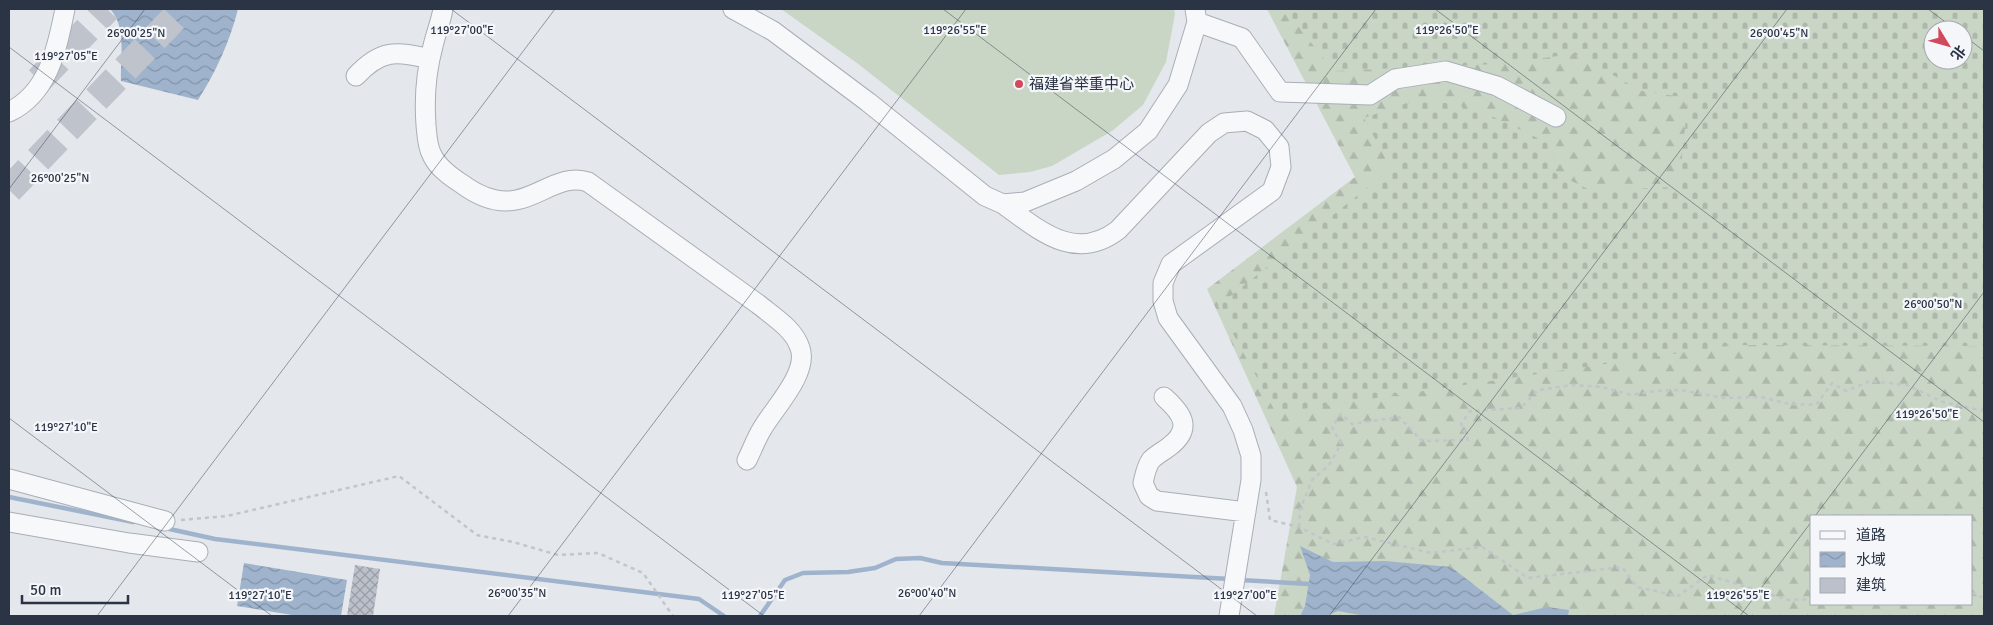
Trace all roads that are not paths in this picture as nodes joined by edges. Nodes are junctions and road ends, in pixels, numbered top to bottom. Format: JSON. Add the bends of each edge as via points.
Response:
{"nodes":[{"id":1,"x":443,"y":9,"type":"edge"},
{"id":2,"x":733,"y":9,"type":"edge"},
{"id":3,"x":59,"y":11,"type":"edge"},
{"id":4,"x":1196,"y":15,"type":"edge"},
{"id":5,"x":430,"y":59,"type":"junction"},
{"id":6,"x":356,"y":76,"type":"dead end"},
{"id":7,"x":9,"y":112,"type":"edge"},
{"id":8,"x":1556,"y":117,"type":"dead end"},
{"id":9,"x":1003,"y":204,"type":"junction"},
{"id":10,"x":1164,"y":397,"type":"dead end"},
{"id":11,"x":747,"y":460,"type":"dead end"},
{"id":12,"x":9,"y":479,"type":"edge"},
{"id":13,"x":1246,"y":512,"type":"junction"},
{"id":14,"x":165,"y":521,"type":"road end"},
{"id":15,"x":9,"y":522,"type":"edge"},
{"id":16,"x":198,"y":552,"type":"dead end"},
{"id":17,"x":1229,"y":616,"type":"edge"}],
"edges":[{"from":1,"to":5,"type":"street"},
{"from":2,"to":9,"type":"street","via":[[774,31],[985,196]]},
{"from":3,"to":7,"type":"street","via":[[58,45],[44,80],[33,95]]},
{"from":4,"to":8,"type":"street","via":[[1242,38],[1280,92],[1370,95],[1395,79],[1446,71],[1497,86]]},
{"from":4,"to":9,"type":"street","via":[[1178,85],[1148,132],[1114,160],[1076,181],[1025,202]]},
{"from":5,"to":6,"type":"street","via":[[407,53],[389,53],[374,60]]},
{"from":5,"to":11,"type":"street","via":[[426,78],[428,146],[439,166],[452,177],[477,193],[505,201],[534,195],[570,179],[588,182],[758,304],[794,336],[801,349],[801,365],[762,428]]},
{"from":9,"to":13,"type":"street","via":[[1043,233],[1067,243],[1088,244],[1107,238],[1118,230],[1209,133],[1224,123],[1247,120],[1265,130],[1279,147],[1280,167],[1272,191],[1171,264],[1163,283],[1163,301],[1168,318],[1232,406],[1243,430],[1251,456]]},
{"from":10,"to":13,"type":"street","via":[[1176,407],[1184,426],[1177,441],[1150,461],[1143,483],[1149,496],[1158,501]]},
{"from":12,"to":14,"type":"street"},
{"from":13,"to":17,"type":"street"},
{"from":15,"to":16,"type":"street"}]}
